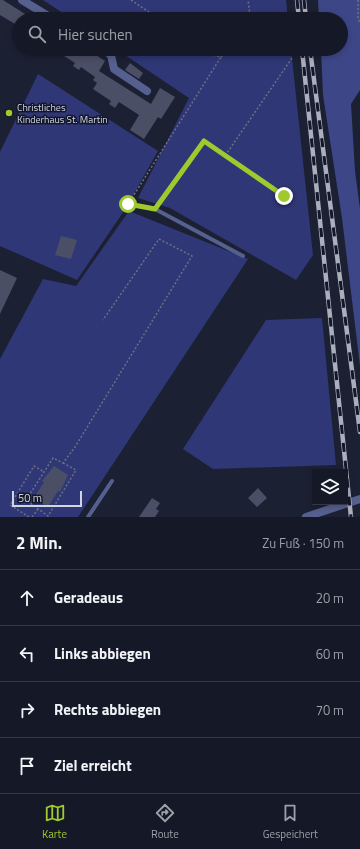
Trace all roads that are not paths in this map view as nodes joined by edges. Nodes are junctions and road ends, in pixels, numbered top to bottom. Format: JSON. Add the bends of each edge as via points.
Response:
{"nodes":[{"id":1,"x":22,"y":0,"type":"edge"},
{"id":2,"x":42,"y":12,"type":"edge"},
{"id":3,"x":111,"y":56,"type":"edge"},
{"id":4,"x":147,"y":91,"type":"dead end"},
{"id":5,"x":128,"y":204,"type":"road end"},
{"id":6,"x":243,"y":256,"type":"dead end"},
{"id":7,"x":112,"y":481,"type":"dead end"},
{"id":8,"x":360,"y":499,"type":"edge"},
{"id":9,"x":88,"y":517,"type":"edge"},
{"id":10,"x":306,"y":517,"type":"edge"}],
"edges":[{"from":1,"to":2,"type":"street"},
{"from":3,"to":4,"type":"street","via":[[114,69]]},
{"from":5,"to":6,"type":"lane","via":[[155,209]]},
{"from":7,"to":9,"type":"lane"},
{"from":8,"to":10,"type":"street"}]}
